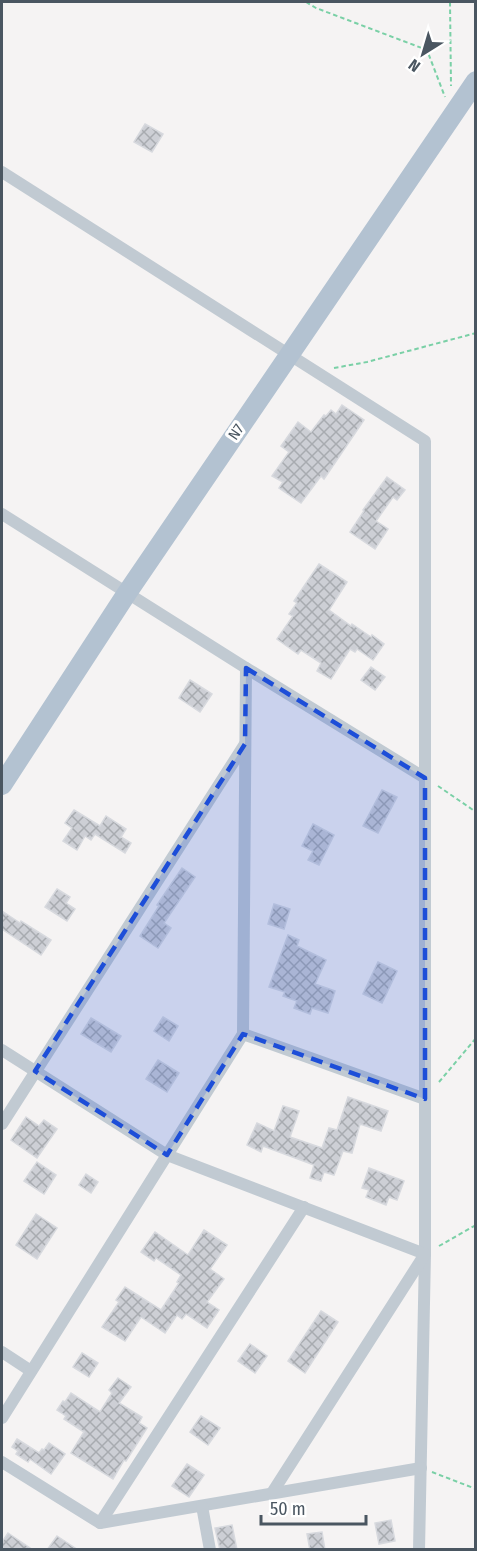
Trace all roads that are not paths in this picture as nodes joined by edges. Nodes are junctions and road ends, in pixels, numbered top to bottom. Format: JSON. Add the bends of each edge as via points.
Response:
{"nodes":[{"id":1,"x":476,"y":81,"type":"edge"},
{"id":2,"x":2,"y":172,"type":"edge"},
{"id":3,"x":289,"y":354,"type":"junction"},
{"id":4,"x":2,"y":514,"type":"edge"},
{"id":5,"x":127,"y":593,"type":"junction"},
{"id":6,"x":246,"y":668,"type":"junction"},
{"id":7,"x":245,"y":744,"type":"junction"},
{"id":8,"x":425,"y":778,"type":"junction"},
{"id":9,"x":2,"y":784,"type":"edge"},
{"id":10,"x":243,"y":1034,"type":"junction"},
{"id":11,"x":2,"y":1050,"type":"edge"},
{"id":12,"x":35,"y":1071,"type":"junction"},
{"id":13,"x":425,"y":1099,"type":"junction"},
{"id":14,"x":2,"y":1124,"type":"edge"},
{"id":15,"x":167,"y":1155,"type":"junction"},
{"id":16,"x":304,"y":1207,"type":"junction"},
{"id":17,"x":425,"y":1254,"type":"junction"},
{"id":18,"x":2,"y":1352,"type":"edge"},
{"id":19,"x":31,"y":1371,"type":"junction"},
{"id":20,"x":2,"y":1418,"type":"edge"},
{"id":21,"x":2,"y":1462,"type":"edge"},
{"id":22,"x":421,"y":1468,"type":"junction"},
{"id":23,"x":272,"y":1493,"type":"junction"},
{"id":24,"x":202,"y":1506,"type":"junction"},
{"id":25,"x":100,"y":1523,"type":"junction"},
{"id":26,"x":210,"y":1550,"type":"edge"},
{"id":27,"x":419,"y":1550,"type":"edge"}],
"edges":[{"from":1,"to":3,"type":"main road","name":"N7"},
{"from":2,"to":3,"type":"street"},
{"from":3,"to":5,"type":"main road","name":"N7"},
{"from":3,"to":8,"type":"street","via":[[425,441]]},
{"from":4,"to":5,"type":"street"},
{"from":5,"to":6,"type":"street"},
{"from":5,"to":9,"type":"main road","name":"N7"},
{"from":6,"to":7,"type":"street"},
{"from":6,"to":8,"type":"street"},
{"from":7,"to":10,"type":"street"},
{"from":7,"to":12,"type":"street"},
{"from":8,"to":13,"type":"street"},
{"from":10,"to":13,"type":"street"},
{"from":10,"to":15,"type":"street"},
{"from":11,"to":12,"type":"street"},
{"from":12,"to":14,"type":"street"},
{"from":12,"to":15,"type":"street"},
{"from":13,"to":17,"type":"street"},
{"from":15,"to":16,"type":"street"},
{"from":15,"to":19,"type":"street"},
{"from":16,"to":17,"type":"street"},
{"from":16,"to":25,"type":"street"},
{"from":17,"to":22,"type":"street"},
{"from":17,"to":23,"type":"street"},
{"from":18,"to":19,"type":"street"},
{"from":19,"to":20,"type":"street"},
{"from":21,"to":25,"type":"street"},
{"from":22,"to":23,"type":"street"},
{"from":22,"to":27,"type":"street"},
{"from":23,"to":24,"type":"street"},
{"from":24,"to":25,"type":"street"},
{"from":24,"to":26,"type":"street"}]}
